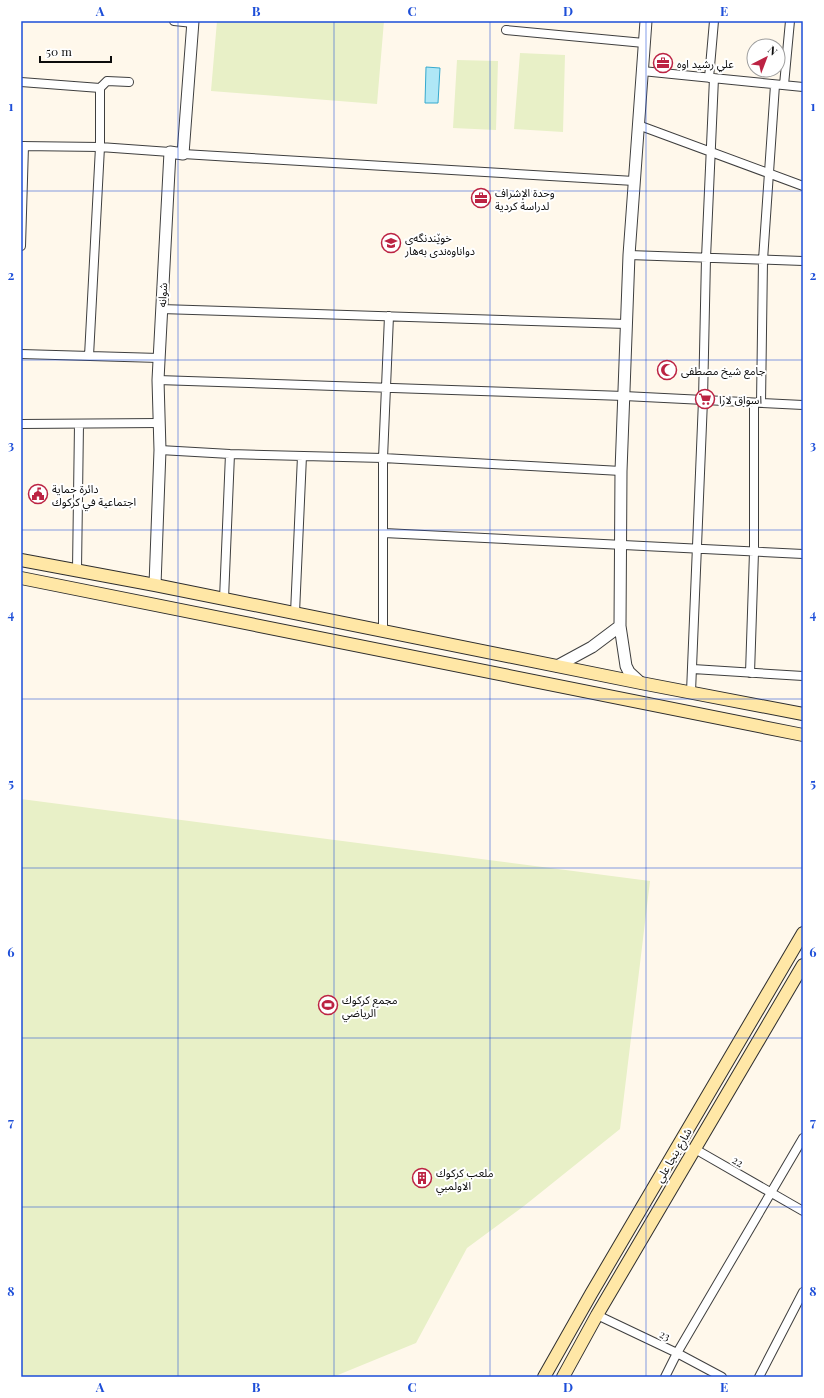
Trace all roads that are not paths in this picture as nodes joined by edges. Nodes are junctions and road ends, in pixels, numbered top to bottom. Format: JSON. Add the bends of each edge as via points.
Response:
{"nodes":[{"id":1,"x":174,"y":21,"type":"edge"},
{"id":2,"x":646,"y":21,"type":"edge"},
{"id":3,"x":714,"y":21,"type":"edge"},
{"id":4,"x":789,"y":21,"type":"edge"},
{"id":5,"x":193,"y":22,"type":"edge"},
{"id":6,"x":506,"y":30,"type":"dead end"},
{"id":7,"x":644,"y":43,"type":"junction"},
{"id":8,"x":642,"y":71,"type":"junction"},
{"id":9,"x":712,"y":78,"type":"junction"},
{"id":10,"x":21,"y":82,"type":"edge"},
{"id":11,"x":129,"y":82,"type":"dead end"},
{"id":12,"x":775,"y":85,"type":"junction"},
{"id":13,"x":784,"y":85,"type":"junction"},
{"id":14,"x":803,"y":87,"type":"edge"},
{"id":15,"x":100,"y":88,"type":"junction"},
{"id":16,"x":638,"y":125,"type":"junction"},
{"id":17,"x":23,"y":146,"type":"edge"},
{"id":18,"x":100,"y":147,"type":"junction"},
{"id":19,"x":170,"y":152,"type":"junction"},
{"id":20,"x":712,"y":152,"type":"junction"},
{"id":21,"x":183,"y":154,"type":"junction"},
{"id":22,"x":770,"y":174,"type":"junction"},
{"id":23,"x":634,"y":181,"type":"junction"},
{"id":24,"x":803,"y":186,"type":"edge"},
{"id":25,"x":21,"y":246,"type":"edge"},
{"id":26,"x":628,"y":255,"type":"junction"},
{"id":27,"x":706,"y":258,"type":"junction"},
{"id":28,"x":763,"y":260,"type":"junction"},
{"id":29,"x":803,"y":261,"type":"edge"},
{"id":30,"x":161,"y":309,"type":"junction"},
{"id":31,"x":389,"y":316,"type":"junction"},
{"id":32,"x":626,"y":324,"type":"junction"},
{"id":33,"x":21,"y":354,"type":"edge"},
{"id":34,"x":89,"y":356,"type":"junction"},
{"id":35,"x":159,"y":358,"type":"junction"},
{"id":36,"x":158,"y":380,"type":"junction"},
{"id":37,"x":386,"y":388,"type":"junction"},
{"id":38,"x":624,"y":396,"type":"junction"},
{"id":39,"x":703,"y":400,"type":"junction"},
{"id":40,"x":758,"y":403,"type":"junction"},
{"id":41,"x":803,"y":405,"type":"edge"},
{"id":42,"x":159,"y":423,"type":"junction"},
{"id":43,"x":21,"y":424,"type":"edge"},
{"id":44,"x":79,"y":424,"type":"junction"},
{"id":45,"x":160,"y":450,"type":"junction"},
{"id":46,"x":230,"y":454,"type":"junction"},
{"id":47,"x":302,"y":456,"type":"junction"},
{"id":48,"x":383,"y":458,"type":"junction"},
{"id":49,"x":621,"y":471,"type":"junction"},
{"id":50,"x":384,"y":533,"type":"junction"},
{"id":51,"x":621,"y":545,"type":"junction"},
{"id":52,"x":696,"y":549,"type":"junction"},
{"id":53,"x":754,"y":552,"type":"junction"},
{"id":54,"x":803,"y":554,"type":"edge"},
{"id":55,"x":21,"y":560,"type":"edge"},
{"id":56,"x":77,"y":570,"type":"junction"},
{"id":57,"x":21,"y":578,"type":"edge"},
{"id":58,"x":155,"y":585,"type":"junction"},
{"id":59,"x":224,"y":599,"type":"junction"},
{"id":60,"x":295,"y":613,"type":"junction"},
{"id":61,"x":620,"y":626,"type":"junction"},
{"id":62,"x":383,"y":631,"type":"junction"},
{"id":63,"x":557,"y":666,"type":"junction"},
{"id":64,"x":693,"y":669,"type":"junction"},
{"id":65,"x":750,"y":673,"type":"junction"},
{"id":66,"x":803,"y":676,"type":"edge"},
{"id":67,"x":641,"y":683,"type":"junction"},
{"id":68,"x":691,"y":692,"type":"junction"},
{"id":69,"x":764,"y":707,"type":"junction"},
{"id":70,"x":803,"y":714,"type":"edge"},
{"id":71,"x":763,"y":727,"type":"junction"},
{"id":72,"x":803,"y":735,"type":"edge"},
{"id":73,"x":803,"y":933,"type":"edge"},
{"id":74,"x":803,"y":965,"type":"edge"},
{"id":75,"x":803,"y":1138,"type":"edge"},
{"id":76,"x":694,"y":1149,"type":"junction"},
{"id":77,"x":770,"y":1193,"type":"junction"},
{"id":78,"x":803,"y":1211,"type":"edge"},
{"id":79,"x":803,"y":1292,"type":"edge"},
{"id":80,"x":597,"y":1315,"type":"junction"},
{"id":81,"x":560,"y":1347,"type":"junction"},
{"id":82,"x":677,"y":1353,"type":"junction"},
{"id":83,"x":575,"y":1356,"type":"junction"},
{"id":84,"x":544,"y":1377,"type":"edge"},
{"id":85,"x":563,"y":1377,"type":"edge"},
{"id":86,"x":665,"y":1377,"type":"edge"},
{"id":87,"x":722,"y":1377,"type":"edge"},
{"id":88,"x":760,"y":1377,"type":"edge"}],
"edges":[{"from":1,"to":5,"type":"street"},
{"from":2,"to":7,"type":"street"},
{"from":3,"to":9,"type":"street"},
{"from":4,"to":13,"type":"street"},
{"from":5,"to":21,"type":"street"},
{"from":6,"to":7,"type":"street"},
{"from":7,"to":8,"type":"street"},
{"from":8,"to":9,"type":"street"},
{"from":8,"to":16,"type":"street"},
{"from":9,"to":12,"type":"street"},
{"from":9,"to":20,"type":"street"},
{"from":10,"to":15,"type":"street"},
{"from":11,"to":15,"type":"street","via":[[107,81]]},
{"from":12,"to":13,"type":"street"},
{"from":12,"to":22,"type":"street"},
{"from":13,"to":14,"type":"street"},
{"from":15,"to":18,"type":"street"},
{"from":16,"to":20,"type":"street"},
{"from":16,"to":23,"type":"street"},
{"from":17,"to":18,"type":"street"},
{"from":17,"to":25,"type":"street"},
{"from":18,"to":19,"type":"street"},
{"from":18,"to":34,"type":"street"},
{"from":19,"to":21,"type":"street"},
{"from":19,"to":30,"type":"street","name":"شوانە"},
{"from":20,"to":22,"type":"street"},
{"from":20,"to":27,"type":"street"},
{"from":21,"to":23,"type":"street"},
{"from":22,"to":24,"type":"street"},
{"from":22,"to":28,"type":"street"},
{"from":23,"to":26,"type":"street"},
{"from":26,"to":27,"type":"street"},
{"from":26,"to":32,"type":"street"},
{"from":27,"to":28,"type":"street"},
{"from":27,"to":39,"type":"street"},
{"from":28,"to":29,"type":"street"},
{"from":28,"to":40,"type":"street"},
{"from":30,"to":31,"type":"street"},
{"from":30,"to":35,"type":"street","name":"شوانە"},
{"from":31,"to":32,"type":"street"},
{"from":31,"to":37,"type":"street"},
{"from":32,"to":38,"type":"street"},
{"from":33,"to":34,"type":"street"},
{"from":34,"to":35,"type":"street"},
{"from":35,"to":36,"type":"street","name":"شوانە"},
{"from":36,"to":37,"type":"street"},
{"from":36,"to":42,"type":"street","name":"شوانە"},
{"from":37,"to":38,"type":"street"},
{"from":37,"to":48,"type":"street"},
{"from":38,"to":39,"type":"street"},
{"from":38,"to":49,"type":"street"},
{"from":39,"to":40,"type":"street"},
{"from":39,"to":52,"type":"street"},
{"from":40,"to":41,"type":"street"},
{"from":40,"to":53,"type":"street"},
{"from":42,"to":44,"type":"street"},
{"from":42,"to":45,"type":"street","name":"شوانە"},
{"from":43,"to":44,"type":"street"},
{"from":44,"to":56,"type":"street"},
{"from":45,"to":46,"type":"street"},
{"from":45,"to":58,"type":"street","name":"شوانە"},
{"from":46,"to":47,"type":"street"},
{"from":46,"to":59,"type":"street"},
{"from":47,"to":48,"type":"street"},
{"from":47,"to":60,"type":"street"},
{"from":48,"to":49,"type":"street"},
{"from":48,"to":50,"type":"street"},
{"from":49,"to":51,"type":"street"},
{"from":50,"to":51,"type":"street"},
{"from":50,"to":62,"type":"street"},
{"from":51,"to":52,"type":"street"},
{"from":51,"to":61,"type":"street"},
{"from":52,"to":53,"type":"street"},
{"from":52,"to":64,"type":"street"},
{"from":53,"to":54,"type":"street"},
{"from":53,"to":65,"type":"street"},
{"from":55,"to":56,"type":"main road"},
{"from":56,"to":58,"type":"main road"},
{"from":57,"to":71,"type":"main road"},
{"from":58,"to":59,"type":"main road"},
{"from":59,"to":60,"type":"main road"},
{"from":60,"to":62,"type":"main road"},
{"from":61,"to":63,"type":"street","via":[[592,647]]},
{"from":61,"to":67,"type":"street","via":[[626,666]]},
{"from":62,"to":63,"type":"main road"},
{"from":63,"to":67,"type":"main road"},
{"from":64,"to":65,"type":"street"},
{"from":64,"to":68,"type":"street"},
{"from":65,"to":66,"type":"street"},
{"from":67,"to":68,"type":"main road"},
{"from":68,"to":69,"type":"main road"},
{"from":69,"to":70,"type":"main road"},
{"from":69,"to":71,"type":"main road"},
{"from":71,"to":72,"type":"main road"},
{"from":73,"to":81,"type":"main road","name":"شارع بنجا علي"},
{"from":74,"to":76,"type":"main road","name":"شارع بنجا علي"},
{"from":75,"to":77,"type":"street"},
{"from":76,"to":77,"type":"street","name":"22"},
{"from":76,"to":80,"type":"main road","name":"شارع بنجا علي"},
{"from":77,"to":78,"type":"street","name":"22"},
{"from":77,"to":82,"type":"street"},
{"from":79,"to":88,"type":"street"},
{"from":80,"to":82,"type":"street","name":"23"},
{"from":80,"to":83,"type":"main road","name":"شارع بنجا علي"},
{"from":81,"to":83,"type":"main road"},
{"from":81,"to":84,"type":"main road","name":"شارع بنجا علي"},
{"from":82,"to":86,"type":"street"},
{"from":82,"to":87,"type":"street","name":"23"},
{"from":83,"to":85,"type":"main road","name":"شارع بنجا علي"}]}
